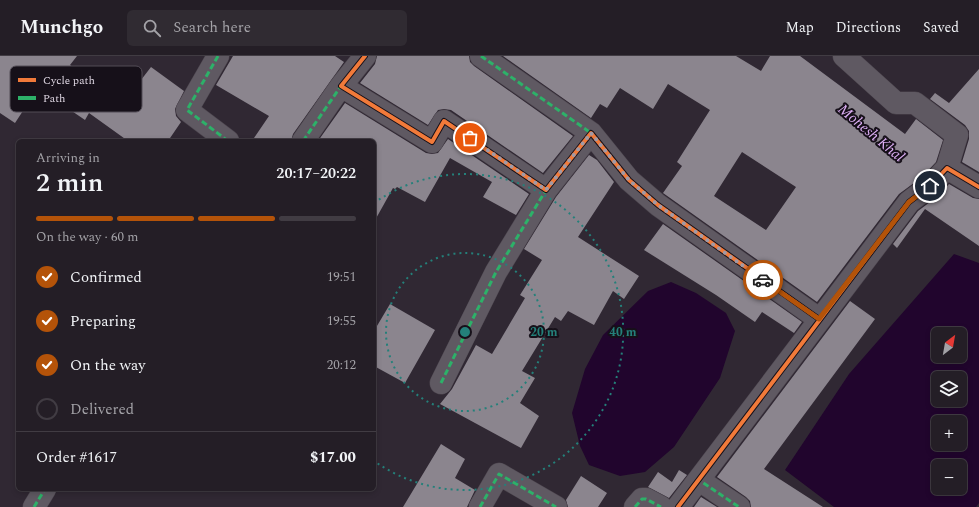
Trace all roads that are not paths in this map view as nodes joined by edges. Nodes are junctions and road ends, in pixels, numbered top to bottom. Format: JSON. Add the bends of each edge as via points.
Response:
{"nodes":[{"id":1,"x":218,"y":56,"type":"edge"},
{"id":2,"x":365,"y":56,"type":"edge"},
{"id":3,"x":481,"y":56,"type":"edge"},
{"id":4,"x":844,"y":56,"type":"edge"},
{"id":5,"x":341,"y":86,"type":"junction"},
{"id":6,"x":591,"y":133,"type":"junction"},
{"id":7,"x":225,"y":139,"type":"edge"},
{"id":8,"x":304,"y":139,"type":"edge"},
{"id":9,"x":947,"y":168,"type":"junction"},
{"id":10,"x":979,"y":187,"type":"edge"},
{"id":11,"x":546,"y":190,"type":"junction"},
{"id":12,"x":819,"y":319,"type":"junction"},
{"id":13,"x":441,"y":383,"type":"dead end"},
{"id":14,"x":699,"y":480,"type":"junction"},
{"id":15,"x":44,"y":491,"type":"edge"},
{"id":16,"x":34,"y":507,"type":"edge"},
{"id":17,"x":480,"y":507,"type":"edge"},
{"id":18,"x":556,"y":507,"type":"edge"},
{"id":19,"x":635,"y":507,"type":"edge"},
{"id":20,"x":661,"y":507,"type":"edge"},
{"id":21,"x":678,"y":507,"type":"edge"},
{"id":22,"x":739,"y":507,"type":"edge"}],
"edges":[{"from":1,"to":7,"type":"street","via":[[187,110]]},
{"from":2,"to":5,"type":"street"},
{"from":3,"to":6,"type":"street"},
{"from":4,"to":9,"type":"street","via":[[896,103],[915,103],[957,135]]},
{"from":5,"to":8,"type":"street"},
{"from":5,"to":11,"type":"street","via":[[432,142],[444,121]]},
{"from":6,"to":11,"type":"street"},
{"from":6,"to":12,"type":"street","via":[[629,180],[658,205]]},
{"from":9,"to":10,"type":"street"},
{"from":9,"to":12,"type":"street","via":[[930,186],[909,202]]},
{"from":11,"to":13,"type":"street","via":[[496,272]]},
{"from":12,"to":14,"type":"street"},
{"from":14,"to":21,"type":"street"},
{"from":14,"to":22,"type":"street"},
{"from":15,"to":16,"type":"street"},
{"from":17,"to":18,"type":"street","via":[[499,474]]},
{"from":19,"to":20,"type":"street","via":[[642,499]]}]}
